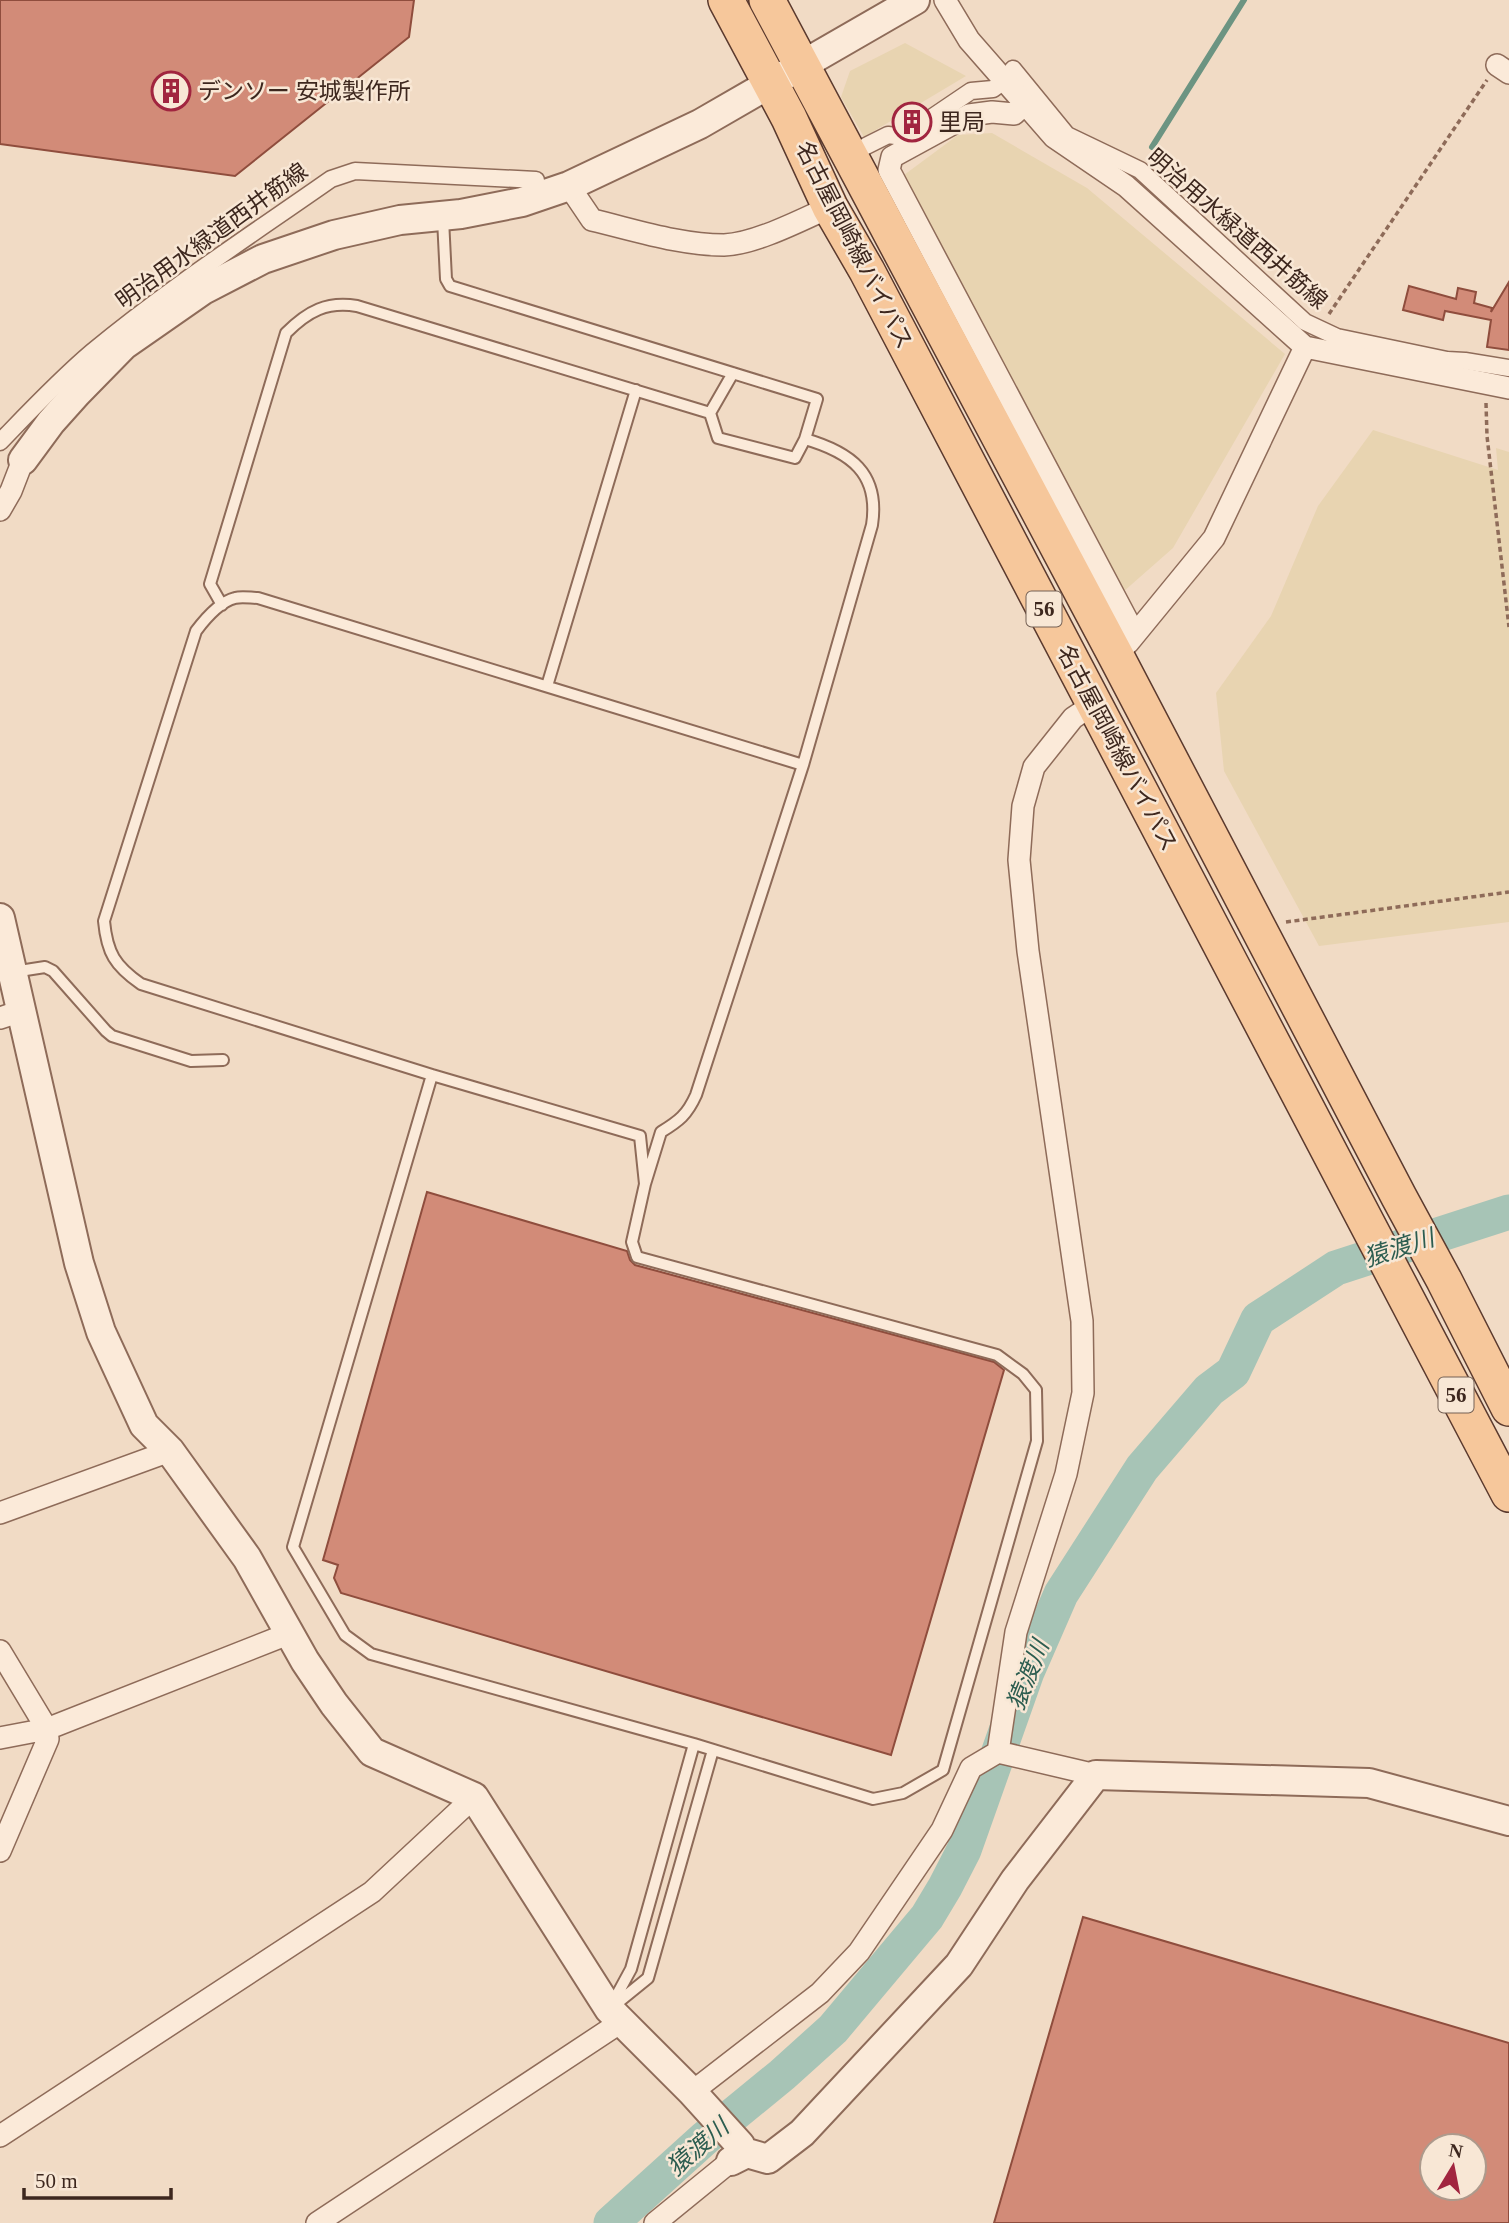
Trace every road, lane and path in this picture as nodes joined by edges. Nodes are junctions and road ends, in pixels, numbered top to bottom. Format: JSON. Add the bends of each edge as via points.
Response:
{"nodes":[{"id":1,"x":726,"y":0,"type":"edge"},
{"id":2,"x":767,"y":0,"type":"edge"},
{"id":3,"x":915,"y":0,"type":"edge"},
{"id":4,"x":945,"y":0,"type":"edge"},
{"id":5,"x":802,"y":64,"type":"junction"},
{"id":6,"x":1503,"y":69,"type":"edge"},
{"id":7,"x":1004,"y":81,"type":"junction"},
{"id":8,"x":770,"y":83,"type":"junction"},
{"id":9,"x":1025,"y":104,"type":"junction"},
{"id":10,"x":866,"y":146,"type":"dead end"},
{"id":11,"x":536,"y":180,"type":"dead end"},
{"id":12,"x":569,"y":186,"type":"junction"},
{"id":13,"x":830,"y":207,"type":"junction"},
{"id":14,"x":442,"y":216,"type":"junction"},
{"id":15,"x":1312,"y":338,"type":"junction"},
{"id":16,"x":1509,"y":368,"type":"edge"},
{"id":17,"x":733,"y":373,"type":"junction"},
{"id":18,"x":1499,"y":386,"type":"edge"},
{"id":19,"x":636,"y":390,"type":"junction"},
{"id":20,"x":710,"y":412,"type":"junction"},
{"id":21,"x":805,"y":439,"type":"junction"},
{"id":22,"x":0,"y":442,"type":"edge"},
{"id":23,"x":23,"y":460,"type":"junction"},
{"id":24,"x":0,"y":487,"type":"edge"},
{"id":25,"x":0,"y":510,"type":"edge"},
{"id":26,"x":222,"y":605,"type":"junction"},
{"id":27,"x":1509,"y":626,"type":"edge"},
{"id":28,"x":1125,"y":646,"type":"junction"},
{"id":29,"x":547,"y":686,"type":"junction"},
{"id":30,"x":1094,"y":704,"type":"junction"},
{"id":31,"x":803,"y":765,"type":"junction"},
{"id":32,"x":1509,"y":892,"type":"edge"},
{"id":33,"x":0,"y":918,"type":"edge"},
{"id":34,"x":1258,"y":926,"type":"junction"},
{"id":35,"x":13,"y":972,"type":"junction"},
{"id":36,"x":11,"y":1014,"type":"edge"},
{"id":37,"x":223,"y":1060,"type":"dead end"},
{"id":38,"x":432,"y":1075,"type":"junction"},
{"id":39,"x":645,"y":1184,"type":"junction"},
{"id":40,"x":1509,"y":1408,"type":"edge"},
{"id":41,"x":170,"y":1451,"type":"junction"},
{"id":42,"x":1509,"y":1494,"type":"edge"},
{"id":43,"x":0,"y":1513,"type":"edge"},
{"id":44,"x":288,"y":1634,"type":"junction"},
{"id":45,"x":0,"y":1651,"type":"edge"},
{"id":46,"x":47,"y":1729,"type":"junction"},
{"id":47,"x":0,"y":1738,"type":"edge"},
{"id":48,"x":694,"y":1744,"type":"junction"},
{"id":49,"x":713,"y":1750,"type":"junction"},
{"id":50,"x":998,"y":1752,"type":"junction"},
{"id":51,"x":1096,"y":1775,"type":"junction"},
{"id":52,"x":474,"y":1797,"type":"junction"},
{"id":53,"x":1509,"y":1821,"type":"edge"},
{"id":54,"x":0,"y":1850,"type":"edge"},
{"id":55,"x":615,"y":2016,"type":"junction"},
{"id":56,"x":692,"y":2092,"type":"junction"},
{"id":57,"x":0,"y":2136,"type":"edge"},
{"id":58,"x":739,"y":2153,"type":"junction"},
{"id":59,"x":317,"y":2223,"type":"edge"},
{"id":60,"x":655,"y":2223,"type":"edge"}],
"edges":[{"from":1,"to":8,"type":"main road","name":"名古屋岡崎線バイパス","number":"56"},
{"from":2,"to":5,"type":"main road","name":"名古屋岡崎線バイパス","number":"56"},
{"from":3,"to":5,"type":"street"},
{"from":4,"to":7,"type":"street","via":[[969,40]]},
{"from":5,"to":8,"type":"street"},
{"from":5,"to":28,"type":"main road","name":"名古屋岡崎線バイパス","number":"56"},
{"from":6,"to":15,"type":"path"},
{"from":7,"to":9,"type":"street"},
{"from":7,"to":10,"type":"street","name":"明治用水緑道西井筋線","via":[[993,89],[971,91],[903,137],[888,135]]},
{"from":7,"to":15,"type":"street","name":"明治用水緑道西井筋線","via":[[1013,69],[1068,135],[1140,170],[1305,322]]},
{"from":8,"to":12,"type":"street","via":[[699,124]]},
{"from":8,"to":13,"type":"main road","name":"名古屋岡崎線バイパス","number":"56"},
{"from":9,"to":15,"type":"street","via":[[1054,137],[1126,187]]},
{"from":9,"to":28,"type":"street","via":[[1014,114],[969,115],[892,156],[889,170]]},
{"from":11,"to":22,"type":"street","name":"明治用水緑道西井筋線","via":[[355,172],[331,178],[159,299],[91,353]]},
{"from":12,"to":13,"type":"street","via":[[592,220],[726,245],[766,235]]},
{"from":12,"to":14,"type":"street","via":[[522,202]]},
{"from":13,"to":30,"type":"main road","name":"名古屋岡崎線バイパス","number":"56"},
{"from":14,"to":17,"type":"lane","via":[[450,286]]},
{"from":14,"to":23,"type":"street","via":[[334,235],[263,260],[203,290],[124,345],[51,422]]},
{"from":15,"to":16,"type":"street","name":"明治用水緑道西井筋線","via":[[1337,337]]},
{"from":15,"to":18,"type":"street"},
{"from":15,"to":28,"type":"street","via":[[1214,538]]},
{"from":17,"to":20,"type":"lane"},
{"from":17,"to":21,"type":"lane","via":[[817,399]]},
{"from":18,"to":27,"type":"path","via":[[1487,436]]},
{"from":19,"to":20,"type":"lane"},
{"from":19,"to":26,"type":"lane","via":[[357,306],[338,303],[302,317],[286,333],[209,584]]},
{"from":19,"to":29,"type":"lane"},
{"from":20,"to":21,"type":"lane","via":[[718,438],[795,458]]},
{"from":21,"to":31,"type":"lane","via":[[850,458],[867,479],[874,508]]},
{"from":23,"to":24,"type":"street"},
{"from":23,"to":25,"type":"street"},
{"from":26,"to":29,"type":"lane","via":[[235,598],[258,598]]},
{"from":26,"to":38,"type":"lane","via":[[196,631],[104,921],[111,956],[141,984]]},
{"from":28,"to":34,"type":"main road","name":"名古屋岡崎線バイパス","number":"56"},
{"from":29,"to":31,"type":"lane"},
{"from":30,"to":42,"type":"main road","name":"名古屋岡崎線バイパス","number":"56"},
{"from":30,"to":50,"type":"street","via":[[1073,719],[1034,767],[1023,806],[1020,860],[1028,951],[1082,1321],[1083,1393],[1066,1474],[1016,1632]]},
{"from":31,"to":39,"type":"lane","via":[[696,1095],[689,1111],[661,1132]]},
{"from":32,"to":34,"type":"path"},
{"from":33,"to":35,"type":"street"},
{"from":34,"to":40,"type":"main road","name":"名古屋岡崎線バイパス","number":"56"},
{"from":35,"to":36,"type":"street"},
{"from":35,"to":37,"type":"lane","via":[[45,967],[53,971],[112,1036],[191,1061]]},
{"from":36,"to":41,"type":"street","via":[[101,1332],[144,1425]]},
{"from":38,"to":39,"type":"lane","via":[[640,1136]]},
{"from":38,"to":48,"type":"lane","via":[[293,1547],[345,1635],[371,1654]]},
{"from":39,"to":49,"type":"lane","via":[[632,1242],[637,1257],[997,1356],[1023,1374],[1036,1390],[1037,1441],[943,1770],[903,1793],[873,1799]]},
{"from":41,"to":43,"type":"street"},
{"from":41,"to":44,"type":"street","via":[[247,1558]]},
{"from":44,"to":46,"type":"street"},
{"from":44,"to":52,"type":"street","via":[[372,1752]]},
{"from":45,"to":46,"type":"street"},
{"from":46,"to":47,"type":"street"},
{"from":46,"to":54,"type":"street","via":[[48,1739]]},
{"from":48,"to":49,"type":"lane"},
{"from":48,"to":55,"type":"lane"},
{"from":49,"to":55,"type":"lane","via":[[648,1978]]},
{"from":50,"to":51,"type":"street"},
{"from":50,"to":56,"type":"street","via":[[971,1768],[942,1830],[859,1952],[820,1993]]},
{"from":51,"to":53,"type":"street","via":[[1369,1783]]},
{"from":51,"to":58,"type":"street","via":[[1015,1880],[960,1965],[909,2021],[802,2133],[768,2159]]},
{"from":52,"to":55,"type":"street"},
{"from":52,"to":57,"type":"street","via":[[372,1892]]},
{"from":55,"to":56,"type":"street"},
{"from":55,"to":59,"type":"street"},
{"from":56,"to":58,"type":"street"},
{"from":58,"to":60,"type":"street"}]}
